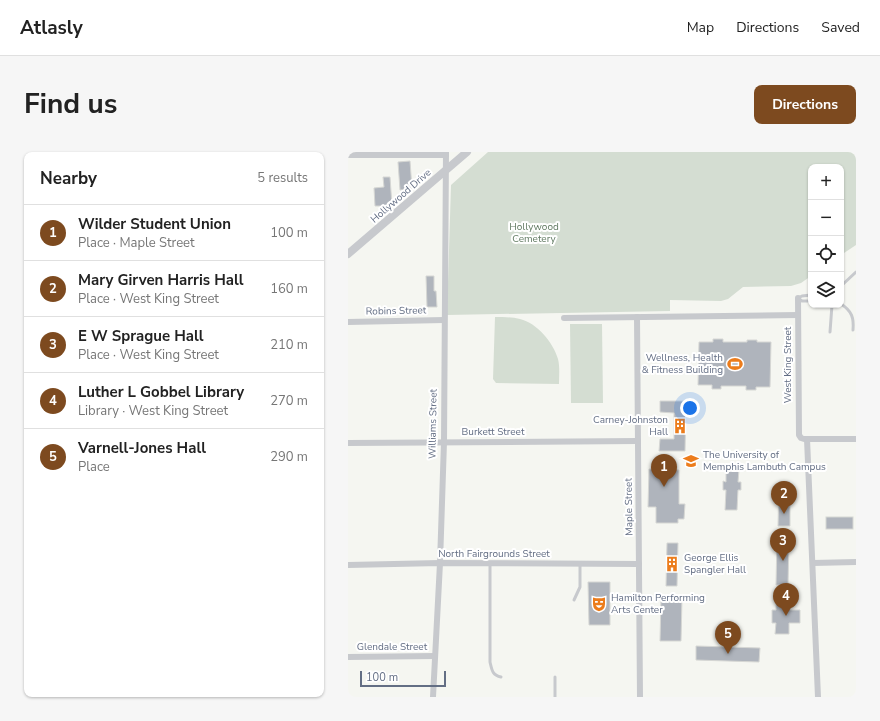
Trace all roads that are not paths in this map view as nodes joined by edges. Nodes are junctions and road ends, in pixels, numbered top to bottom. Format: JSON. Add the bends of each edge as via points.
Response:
{"nodes":[{"id":1,"x":467,"y":152,"type":"edge"},
{"id":2,"x":446,"y":153,"type":"edge"},
{"id":3,"x":348,"y":155,"type":"edge"},
{"id":4,"x":446,"y":170,"type":"junction"},
{"id":5,"x":348,"y":254,"type":"edge"},
{"id":6,"x":856,"y":272,"type":"edge"},
{"id":7,"x":844,"y":283,"type":"edge"},
{"id":8,"x":808,"y":295,"type":"edge"},
{"id":9,"x":798,"y":298,"type":"junction"},
{"id":10,"x":808,"y":301,"type":"edge"},
{"id":11,"x":844,"y":307,"type":"edge"},
{"id":12,"x":832,"y":308,"type":"edge"},
{"id":13,"x":798,"y":314,"type":"junction"},
{"id":14,"x":637,"y":317,"type":"junction"},
{"id":15,"x":564,"y":318,"type":"dead end"},
{"id":16,"x":444,"y":320,"type":"junction"},
{"id":17,"x":348,"y":322,"type":"edge"},
{"id":18,"x":855,"y":325,"type":"edge"},
{"id":19,"x":853,"y":330,"type":"dead end"},
{"id":20,"x":830,"y":332,"type":"dead end"},
{"id":21,"x":807,"y":439,"type":"junction"},
{"id":22,"x":856,"y":439,"type":"edge"},
{"id":23,"x":638,"y":441,"type":"junction"},
{"id":24,"x":444,"y":442,"type":"junction"},
{"id":25,"x":348,"y":443,"type":"edge"},
{"id":26,"x":856,"y":562,"type":"edge"},
{"id":27,"x":440,"y":563,"type":"junction"},
{"id":28,"x":813,"y":563,"type":"junction"},
{"id":29,"x":490,"y":564,"type":"junction"},
{"id":30,"x":580,"y":564,"type":"junction"},
{"id":31,"x":639,"y":564,"type":"junction"},
{"id":32,"x":348,"y":565,"type":"edge"},
{"id":33,"x":574,"y":600,"type":"dead end"},
{"id":34,"x":435,"y":656,"type":"junction"},
{"id":35,"x":348,"y":657,"type":"edge"},
{"id":36,"x":501,"y":677,"type":"dead end"},
{"id":37,"x":555,"y":677,"type":"dead end"},
{"id":38,"x":434,"y":697,"type":"edge"},
{"id":39,"x":555,"y":697,"type":"edge"},
{"id":40,"x":640,"y":697,"type":"edge"},
{"id":41,"x":818,"y":697,"type":"edge"}],
"edges":[{"from":1,"to":4,"type":"street","name":"Hollywood Drive"},
{"from":2,"to":3,"type":"street"},
{"from":2,"to":4,"type":"street","name":"Williams Street"},
{"from":4,"to":5,"type":"street","name":"Hollywood Drive"},
{"from":4,"to":16,"type":"street","name":"Williams Street"},
{"from":6,"to":7,"type":"lane"},
{"from":8,"to":9,"type":"lane"},
{"from":9,"to":10,"type":"lane"},
{"from":9,"to":13,"type":"street","name":"West King Street"},
{"from":11,"to":18,"type":"lane","via":[[850,312]]},
{"from":12,"to":20,"type":"lane"},
{"from":13,"to":14,"type":"street"},
{"from":13,"to":21,"type":"street","name":"West King Street","via":[[798,431],[801,438]]},
{"from":14,"to":15,"type":"street"},
{"from":14,"to":23,"type":"street","name":"Maple Street"},
{"from":16,"to":17,"type":"street","name":"Robins Street"},
{"from":16,"to":24,"type":"street","name":"Williams Street"},
{"from":18,"to":19,"type":"lane"},
{"from":21,"to":22,"type":"street"},
{"from":21,"to":28,"type":"street"},
{"from":23,"to":24,"type":"street","name":"Burkett Street"},
{"from":23,"to":31,"type":"street","name":"Maple Street"},
{"from":24,"to":25,"type":"street","name":"Burkett Street"},
{"from":24,"to":27,"type":"street","name":"Williams Street"},
{"from":26,"to":28,"type":"street"},
{"from":27,"to":29,"type":"street","name":"North Fairgrounds Street"},
{"from":27,"to":32,"type":"street","name":"North Fairgrounds Street"},
{"from":27,"to":34,"type":"street","name":"Williams Street"},
{"from":28,"to":41,"type":"street"},
{"from":29,"to":30,"type":"street","name":"North Fairgrounds Street"},
{"from":29,"to":36,"type":"lane","via":[[490,662],[492,672]]},
{"from":30,"to":31,"type":"street","name":"North Fairgrounds Street"},
{"from":30,"to":33,"type":"lane","via":[[580,587]]},
{"from":31,"to":40,"type":"street","name":"Maple Street"},
{"from":34,"to":35,"type":"street","name":"Glendale Street"},
{"from":34,"to":38,"type":"street","name":"Williams Street"},
{"from":37,"to":39,"type":"lane"}]}
